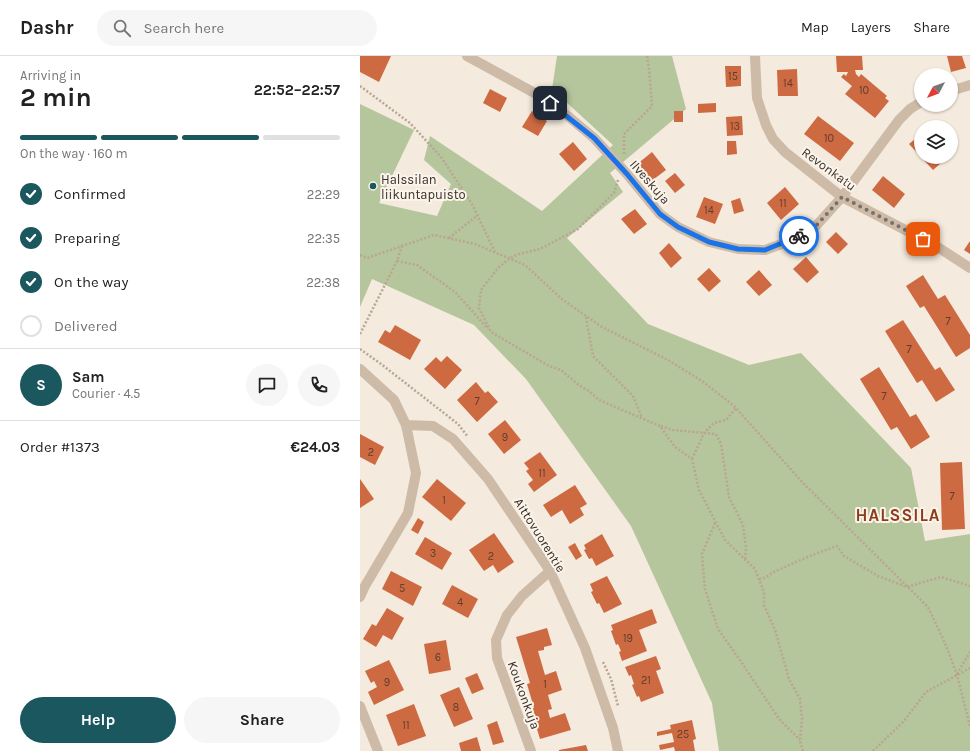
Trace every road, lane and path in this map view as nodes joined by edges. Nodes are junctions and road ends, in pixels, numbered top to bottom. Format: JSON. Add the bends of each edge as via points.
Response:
{"nodes":[{"id":1,"x":467,"y":56,"type":"edge"},
{"id":2,"x":647,"y":56,"type":"edge"},
{"id":3,"x":755,"y":56,"type":"edge"},
{"id":4,"x":970,"y":85,"type":"edge"},
{"id":5,"x":360,"y":86,"type":"edge"},
{"id":6,"x":958,"y":89,"type":"edge"},
{"id":7,"x":914,"y":106,"type":"edge"},
{"id":8,"x":622,"y":169,"type":"junction"},
{"id":9,"x":842,"y":197,"type":"junction"},
{"id":10,"x":478,"y":215,"type":"junction"},
{"id":11,"x":449,"y":238,"type":"junction"},
{"id":12,"x":402,"y":246,"type":"junction"},
{"id":13,"x":496,"y":252,"type":"junction"},
{"id":14,"x":360,"y":255,"type":"edge"},
{"id":15,"x":510,"y":258,"type":"junction"},
{"id":16,"x":397,"y":260,"type":"junction"},
{"id":17,"x":970,"y":268,"type":"edge"},
{"id":18,"x":586,"y":316,"type":"junction"},
{"id":19,"x":491,"y":332,"type":"junction"},
{"id":20,"x":360,"y":334,"type":"edge"},
{"id":21,"x":360,"y":369,"type":"edge"},
{"id":22,"x":736,"y":408,"type":"junction"},
{"id":23,"x":642,"y":418,"type":"junction"},
{"id":24,"x":406,"y":424,"type":"junction"},
{"id":25,"x":660,"y":426,"type":"junction"},
{"id":26,"x":704,"y":433,"type":"junction"},
{"id":27,"x":692,"y":459,"type":"junction"},
{"id":28,"x":715,"y":523,"type":"junction"},
{"id":29,"x":745,"y":560,"type":"junction"},
{"id":30,"x":550,"y":571,"type":"junction"},
{"id":31,"x":759,"y":579,"type":"junction"},
{"id":32,"x":970,"y":586,"type":"edge"},
{"id":33,"x":907,"y":587,"type":"junction"},
{"id":34,"x":360,"y":597,"type":"edge"},
{"id":35,"x":970,"y":652,"type":"edge"},
{"id":36,"x":970,"y":668,"type":"edge"},
{"id":37,"x":957,"y":675,"type":"junction"},
{"id":38,"x":360,"y":706,"type":"edge"},
{"id":39,"x":970,"y":726,"type":"edge"},
{"id":40,"x":800,"y":741,"type":"junction"},
{"id":41,"x":378,"y":751,"type":"edge"},
{"id":42,"x":531,"y":751,"type":"edge"},
{"id":43,"x":618,"y":751,"type":"edge"},
{"id":44,"x":803,"y":751,"type":"edge"},
{"id":45,"x":873,"y":751,"type":"edge"}],
"edges":[{"from":1,"to":8,"type":"street","name":"Ilveskuja","via":[[540,96],[594,138]]},
{"from":2,"to":8,"type":"path","via":[[652,106],[624,134]]},
{"from":3,"to":9,"type":"street","name":"Revonkatu","via":[[757,98],[773,139],[785,152]]},
{"from":4,"to":6,"type":"street"},
{"from":5,"to":10,"type":"path","via":[[410,123],[441,157]]},
{"from":7,"to":9,"type":"street","name":"Ilveskuja","via":[[899,120]]},
{"from":8,"to":9,"type":"street","name":"Ilveskuja","via":[[660,214],[678,227],[709,242],[738,249],[765,250],[795,239],[815,227]]},
{"from":8,"to":15,"type":"path","via":[[614,193],[578,229],[540,249]]},
{"from":9,"to":17,"type":"street","name":"Revonkatu","via":[[936,246]]},
{"from":10,"to":11,"type":"path"},
{"from":10,"to":13,"type":"path"},
{"from":11,"to":12,"type":"path","via":[[434,235]]},
{"from":11,"to":13,"type":"path"},
{"from":12,"to":14,"type":"path","via":[[367,258]]},
{"from":12,"to":16,"type":"path"},
{"from":13,"to":15,"type":"path"},
{"from":15,"to":18,"type":"path","via":[[525,265],[563,300]]},
{"from":15,"to":19,"type":"path","via":[[498,268],[481,290],[479,308]]},
{"from":16,"to":19,"type":"path","via":[[417,265],[455,292]]},
{"from":16,"to":20,"type":"path"},
{"from":18,"to":22,"type":"path","via":[[602,327],[668,360],[702,381]]},
{"from":18,"to":23,"type":"path","via":[[593,356],[633,396]]},
{"from":19,"to":23,"type":"path","via":[[549,366],[561,370],[599,400]]},
{"from":21,"to":24,"type":"street","via":[[394,400]]},
{"from":22,"to":26,"type":"path","via":[[726,420],[714,423]]},
{"from":22,"to":33,"type":"path","via":[[804,484]]},
{"from":23,"to":25,"type":"path"},
{"from":24,"to":30,"type":"street","name":"Aittovuorentie","via":[[433,426],[453,439],[488,479]]},
{"from":24,"to":34,"type":"street","via":[[416,474],[408,513]]},
{"from":25,"to":26,"type":"path"},
{"from":25,"to":27,"type":"path","via":[[676,447]]},
{"from":26,"to":27,"type":"path"},
{"from":26,"to":29,"type":"path","via":[[716,434],[721,444],[729,497],[743,525]]},
{"from":27,"to":28,"type":"path","via":[[699,490]]},
{"from":28,"to":29,"type":"path","via":[[725,540]]},
{"from":28,"to":40,"type":"path","via":[[702,554],[705,589],[718,629],[779,719]]},
{"from":29,"to":31,"type":"path","via":[[755,569]]},
{"from":30,"to":42,"type":"street","name":"Koukonkuja","via":[[522,596],[507,615],[496,640],[497,658]]},
{"from":30,"to":43,"type":"street","name":"Aittovuorentie","via":[[585,648],[613,728]]},
{"from":31,"to":33,"type":"path","via":[[765,579],[772,573],[837,546],[844,556],[878,576]]},
{"from":31,"to":40,"type":"path","via":[[764,592],[764,605],[775,630],[789,679],[800,699]]},
{"from":32,"to":33,"type":"path","via":[[941,577]]},
{"from":33,"to":37,"type":"path","via":[[928,607]]},
{"from":35,"to":37,"type":"path"},
{"from":36,"to":37,"type":"path"},
{"from":37,"to":39,"type":"path"},
{"from":37,"to":45,"type":"path","via":[[926,692],[904,722]]},
{"from":38,"to":41,"type":"street"},
{"from":40,"to":44,"type":"path"}]}
